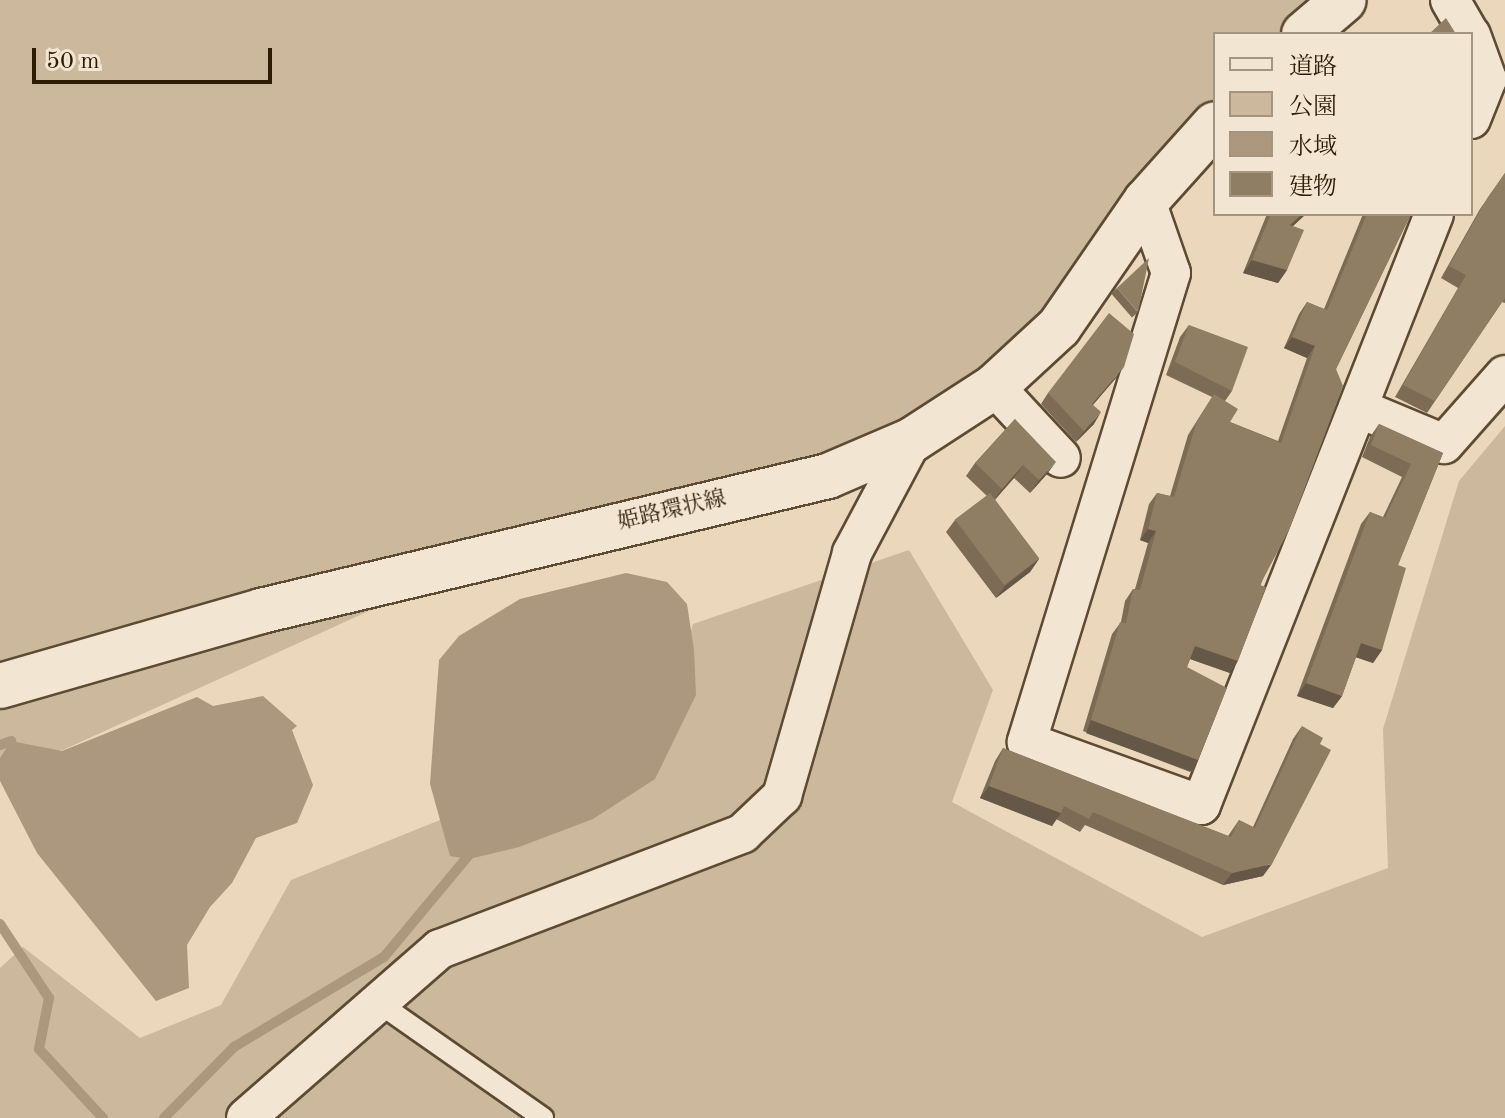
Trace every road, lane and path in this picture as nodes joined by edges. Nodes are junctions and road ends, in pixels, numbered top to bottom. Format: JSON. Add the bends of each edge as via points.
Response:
{"nodes":[{"id":1,"x":1344,"y":0,"type":"edge"},
{"id":2,"x":1450,"y":0,"type":"edge"},
{"id":3,"x":1306,"y":32,"type":"edge"},
{"id":4,"x":1470,"y":32,"type":"edge"},
{"id":5,"x":1483,"y":53,"type":"edge"},
{"id":6,"x":1473,"y":114,"type":"edge"},
{"id":7,"x":1213,"y":126,"type":"edge"},
{"id":8,"x":1146,"y":201,"type":"junction"},
{"id":9,"x":1433,"y":216,"type":"edge"},
{"id":10,"x":1505,"y":375,"type":"edge"},
{"id":11,"x":994,"y":386,"type":"junction"},
{"id":12,"x":1358,"y":408,"type":"junction"},
{"id":13,"x":912,"y":440,"type":"junction"},
{"id":14,"x":1061,"y":458,"type":"dead end"},
{"id":15,"x":0,"y":686,"type":"edge"},
{"id":16,"x":376,"y":1001,"type":"junction"},
{"id":17,"x":246,"y":1118,"type":"edge"},
{"id":18,"x":543,"y":1118,"type":"edge"}],
"edges":[{"from":1,"to":3,"type":"main road"},
{"from":2,"to":4,"type":"street"},
{"from":5,"to":6,"type":"street","via":[[1487,79]]},
{"from":7,"to":8,"type":"main road","name":"姫路環状線"},
{"from":8,"to":11,"type":"main road","name":"姫路環状線","via":[[1059,327]]},
{"from":8,"to":12,"type":"street","via":[[1171,273],[1027,742],[1201,805]]},
{"from":9,"to":12,"type":"street"},
{"from":10,"to":12,"type":"street","via":[[1444,444]]},
{"from":11,"to":13,"type":"main road","name":"姫路環状線"},
{"from":11,"to":14,"type":"street"},
{"from":13,"to":15,"type":"main road","name":"姫路環状線","via":[[828,476],[261,611]]},
{"from":13,"to":16,"type":"street","via":[[852,553],[782,796],[743,833],[440,949]]},
{"from":16,"to":17,"type":"street"},
{"from":16,"to":18,"type":"lane"}]}
